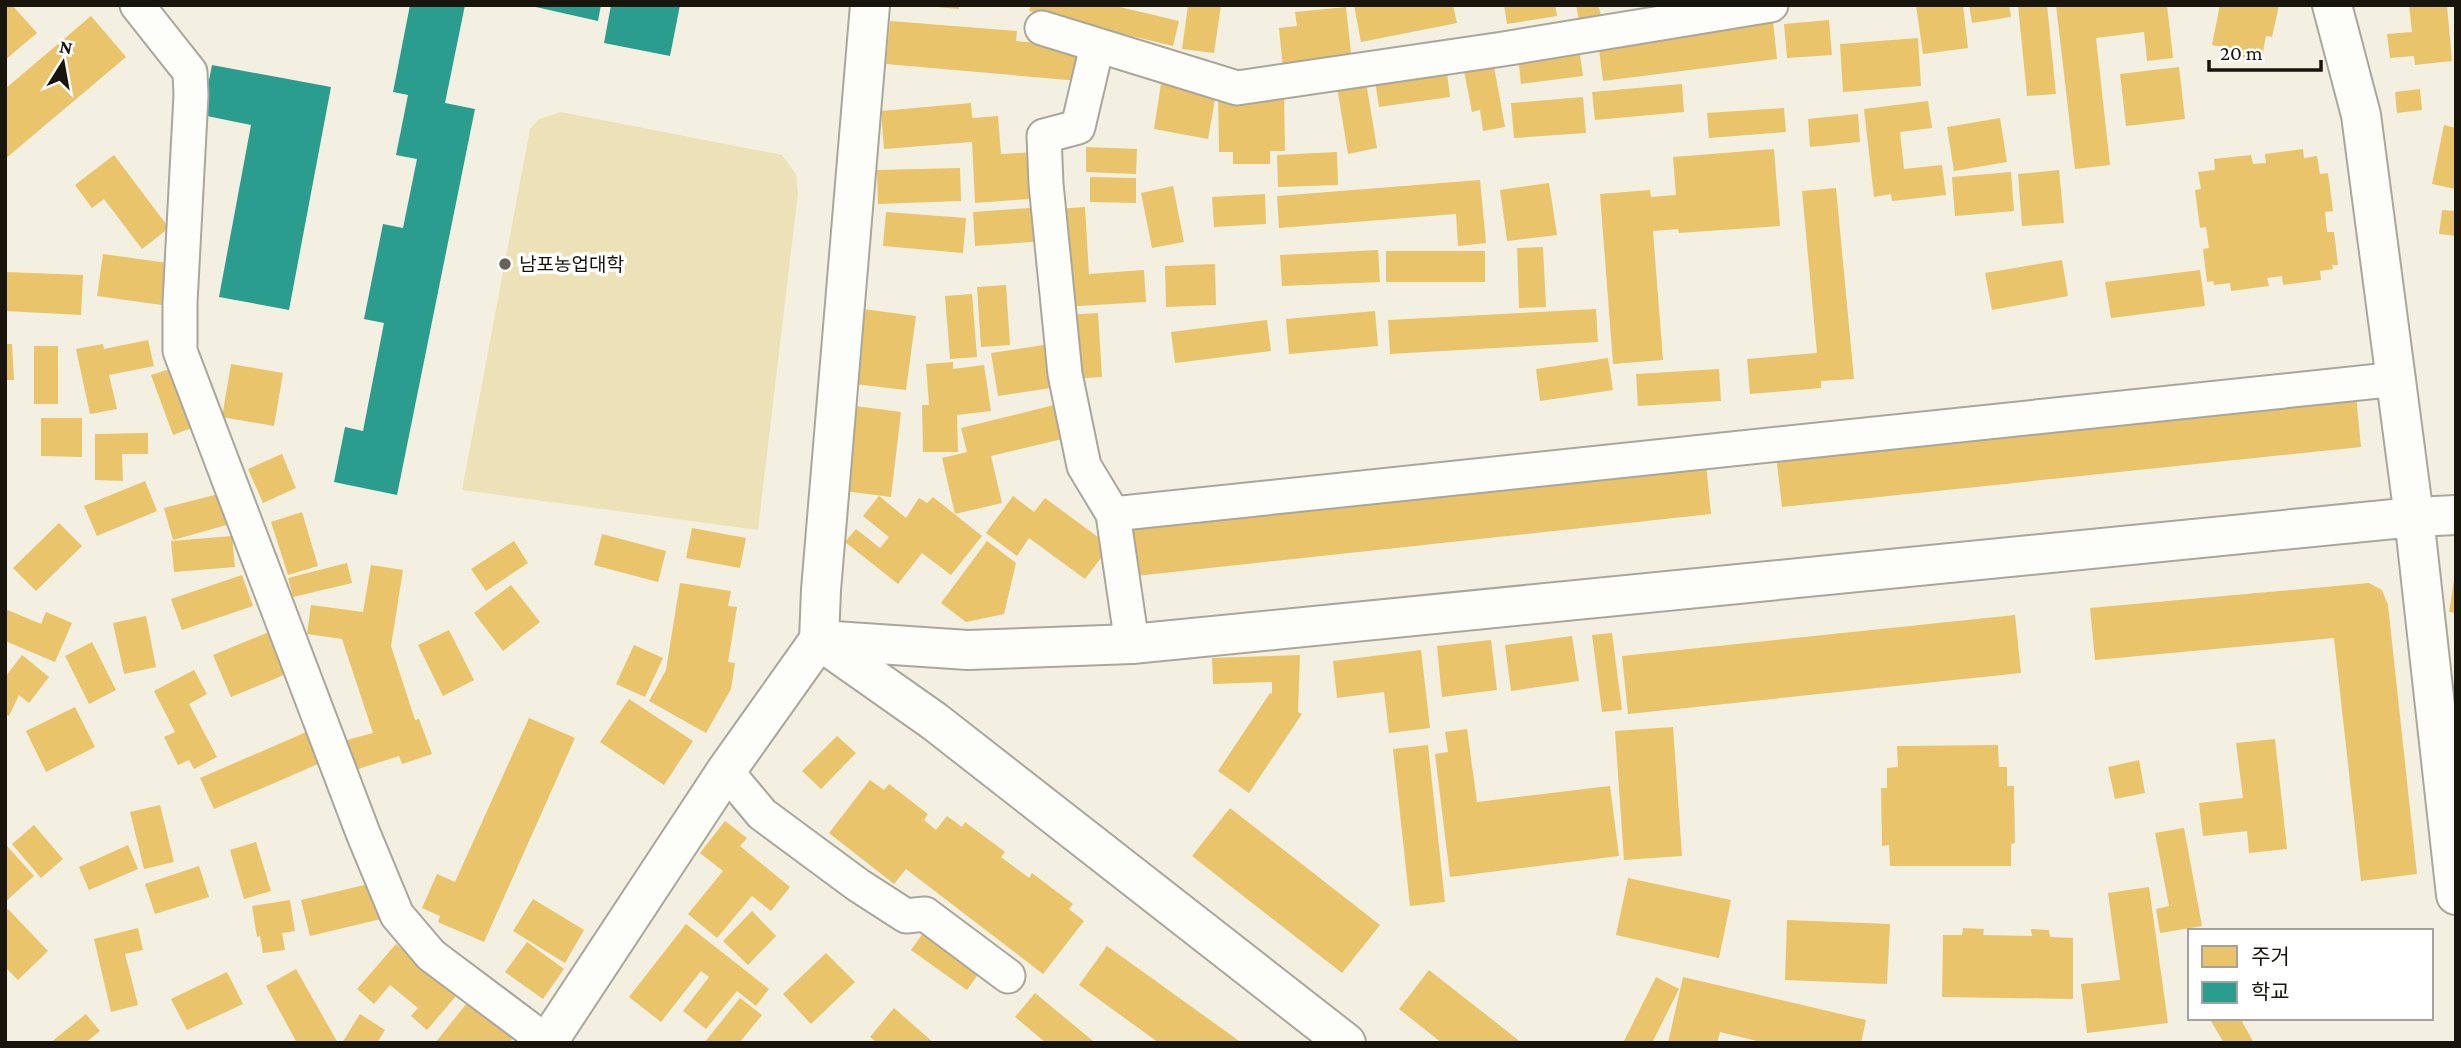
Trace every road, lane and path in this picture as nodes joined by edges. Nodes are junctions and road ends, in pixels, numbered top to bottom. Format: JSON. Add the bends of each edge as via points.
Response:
{"nodes":[{"id":1,"x":137,"y":5,"type":"edge"},
{"id":2,"x":870,"y":5,"type":"edge"},
{"id":3,"x":1770,"y":5,"type":"edge"},
{"id":4,"x":2332,"y":5,"type":"edge"},
{"id":5,"x":1042,"y":28,"type":"dead end"},
{"id":6,"x":1097,"y":46,"type":"junction"},
{"id":7,"x":2398,"y":379,"type":"junction"},
{"id":8,"x":1113,"y":514,"type":"junction"},
{"id":9,"x":2456,"y":515,"type":"edge"},
{"id":10,"x":2414,"y":517,"type":"junction"},
{"id":11,"x":820,"y":640,"type":"junction"},
{"id":12,"x":1132,"y":644,"type":"junction"},
{"id":13,"x":726,"y":771,"type":"junction"},
{"id":14,"x":2456,"y":895,"type":"edge"},
{"id":15,"x":1008,"y":976,"type":"dead end"},
{"id":16,"x":1341,"y":1041,"type":"edge"},
{"id":17,"x":547,"y":1043,"type":"edge"}],
"edges":[{"from":1,"to":17,"type":"street","via":[[190,72],[180,351],[363,833],[397,915],[431,956]]},
{"from":2,"to":11,"type":"main road"},
{"from":3,"to":6,"type":"street","via":[[1237,88]]},
{"from":4,"to":7,"type":"main road","via":[[2361,115]]},
{"from":5,"to":6,"type":"street"},
{"from":6,"to":8,"type":"street","via":[[1077,127],[1044,136],[1065,374],[1084,466]]},
{"from":7,"to":8,"type":"street"},
{"from":7,"to":10,"type":"main road"},
{"from":8,"to":12,"type":"street"},
{"from":9,"to":10,"type":"main road"},
{"from":10,"to":12,"type":"main road"},
{"from":10,"to":14,"type":"main road"},
{"from":11,"to":12,"type":"main road","via":[[968,650]]},
{"from":11,"to":13,"type":"main road"},
{"from":11,"to":16,"type":"main road","via":[[934,721]]},
{"from":13,"to":15,"type":"street","via":[[762,814],[858,885],[906,916],[925,914]]},
{"from":13,"to":17,"type":"main road"}]}
